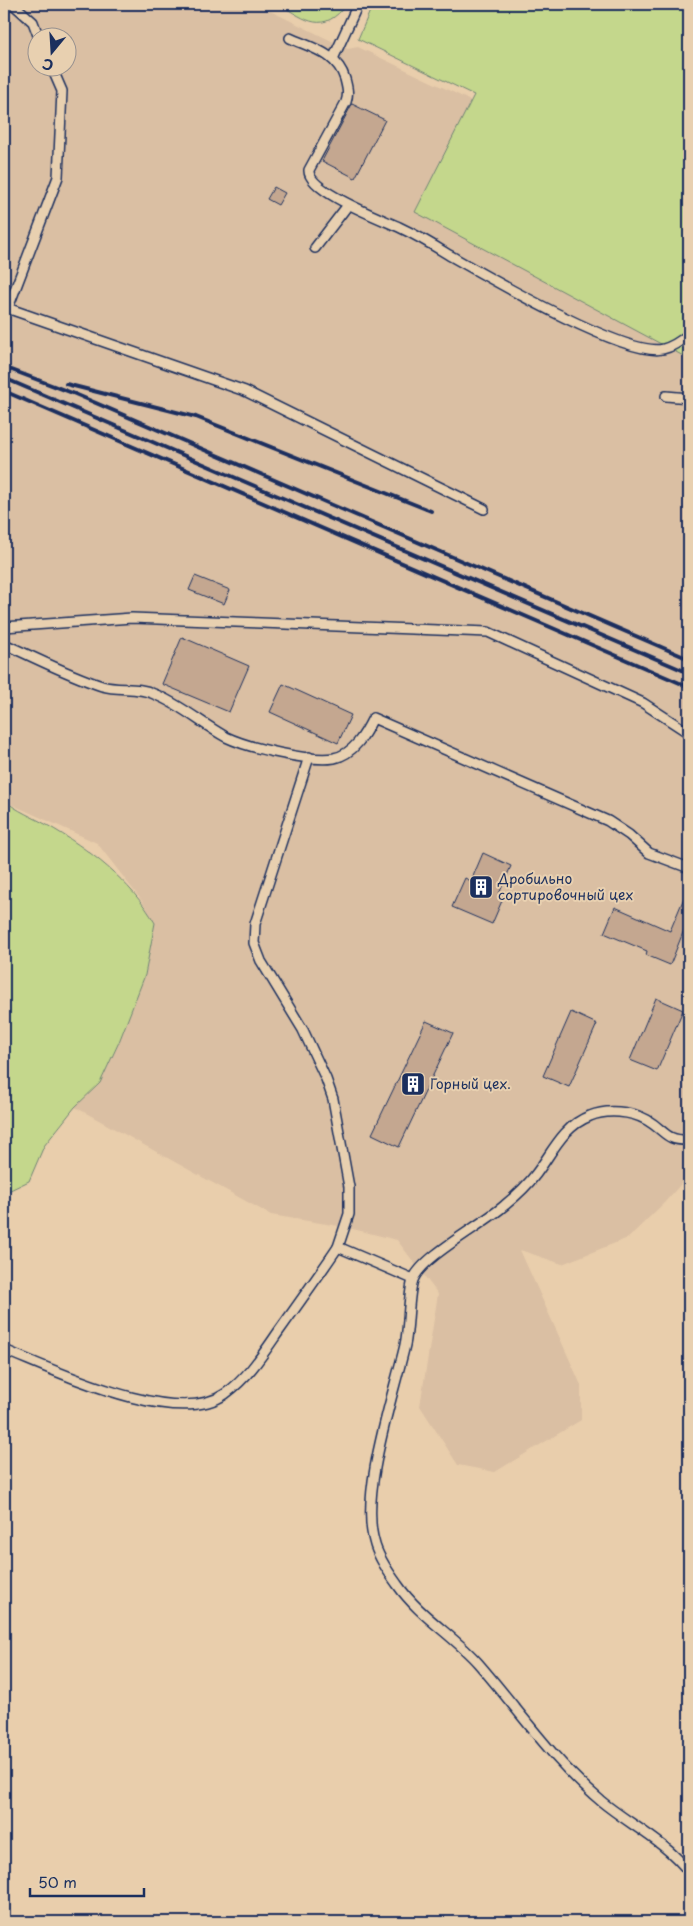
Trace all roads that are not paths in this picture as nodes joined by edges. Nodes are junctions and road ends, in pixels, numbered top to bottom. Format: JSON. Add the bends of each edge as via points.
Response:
{"nodes":[{"id":1,"x":14,"y":4,"type":"edge"},
{"id":2,"x":358,"y":4,"type":"edge"},
{"id":3,"x":35,"y":28,"type":"edge"},
{"id":4,"x":290,"y":38,"type":"dead end"},
{"id":5,"x":333,"y":59,"type":"junction"},
{"id":6,"x":56,"y":78,"type":"edge"},
{"id":7,"x":348,"y":205,"type":"junction"},
{"id":8,"x":315,"y":248,"type":"dead end"},
{"id":9,"x":6,"y":308,"type":"edge"},
{"id":10,"x":689,"y":334,"type":"edge"},
{"id":11,"x":666,"y":396,"type":"dead end"},
{"id":12,"x":689,"y":398,"type":"edge"},
{"id":13,"x":484,"y":509,"type":"dead end"},
{"id":14,"x":4,"y":627,"type":"edge"},
{"id":15,"x":4,"y":644,"type":"edge"},
{"id":16,"x":689,"y":733,"type":"edge"},
{"id":17,"x":309,"y":757,"type":"junction"},
{"id":18,"x":689,"y":868,"type":"edge"},
{"id":19,"x":689,"y":1140,"type":"edge"},
{"id":20,"x":338,"y":1247,"type":"junction"},
{"id":21,"x":414,"y":1279,"type":"junction"},
{"id":22,"x":4,"y":1350,"type":"edge"},
{"id":23,"x":689,"y":1872,"type":"edge"}],
"edges":[{"from":1,"to":3,"type":"lane"},
{"from":2,"to":5,"type":"lane"},
{"from":4,"to":5,"type":"lane"},
{"from":5,"to":7,"type":"lane","via":[[342,70],[348,96],[308,174],[312,181]]},
{"from":6,"to":9,"type":"lane","via":[[62,91],[58,177]]},
{"from":7,"to":8,"type":"lane"},
{"from":7,"to":10,"type":"lane","via":[[401,227],[555,313],[614,339],[651,350],[663,350]]},
{"from":9,"to":13,"type":"lane","via":[[245,391]]},
{"from":11,"to":12,"type":"lane"},
{"from":14,"to":16,"type":"lane","via":[[132,618],[488,632],[643,703]]},
{"from":15,"to":17,"type":"lane","via":[[104,687],[139,689],[154,694],[245,745]]},
{"from":17,"to":18,"type":"lane","via":[[334,758],[347,752],[358,743],[373,718],[608,820],[630,834],[650,853]]},
{"from":17,"to":20,"type":"lane","via":[[255,924],[254,943],[261,961],[303,1030],[333,1099],[349,1187],[349,1214]]},
{"from":19,"to":21,"type":"lane","via":[[676,1141],[648,1121],[623,1112],[606,1111],[577,1122],[566,1132],[534,1177],[503,1208],[427,1264]]},
{"from":20,"to":21,"type":"lane"},
{"from":20,"to":22,"type":"lane","via":[[249,1374],[224,1396],[205,1404],[168,1404],[108,1391]]},
{"from":21,"to":23,"type":"lane","via":[[407,1334],[370,1502],[374,1542],[397,1585],[476,1661],[549,1751],[602,1801],[649,1833]]}]}
